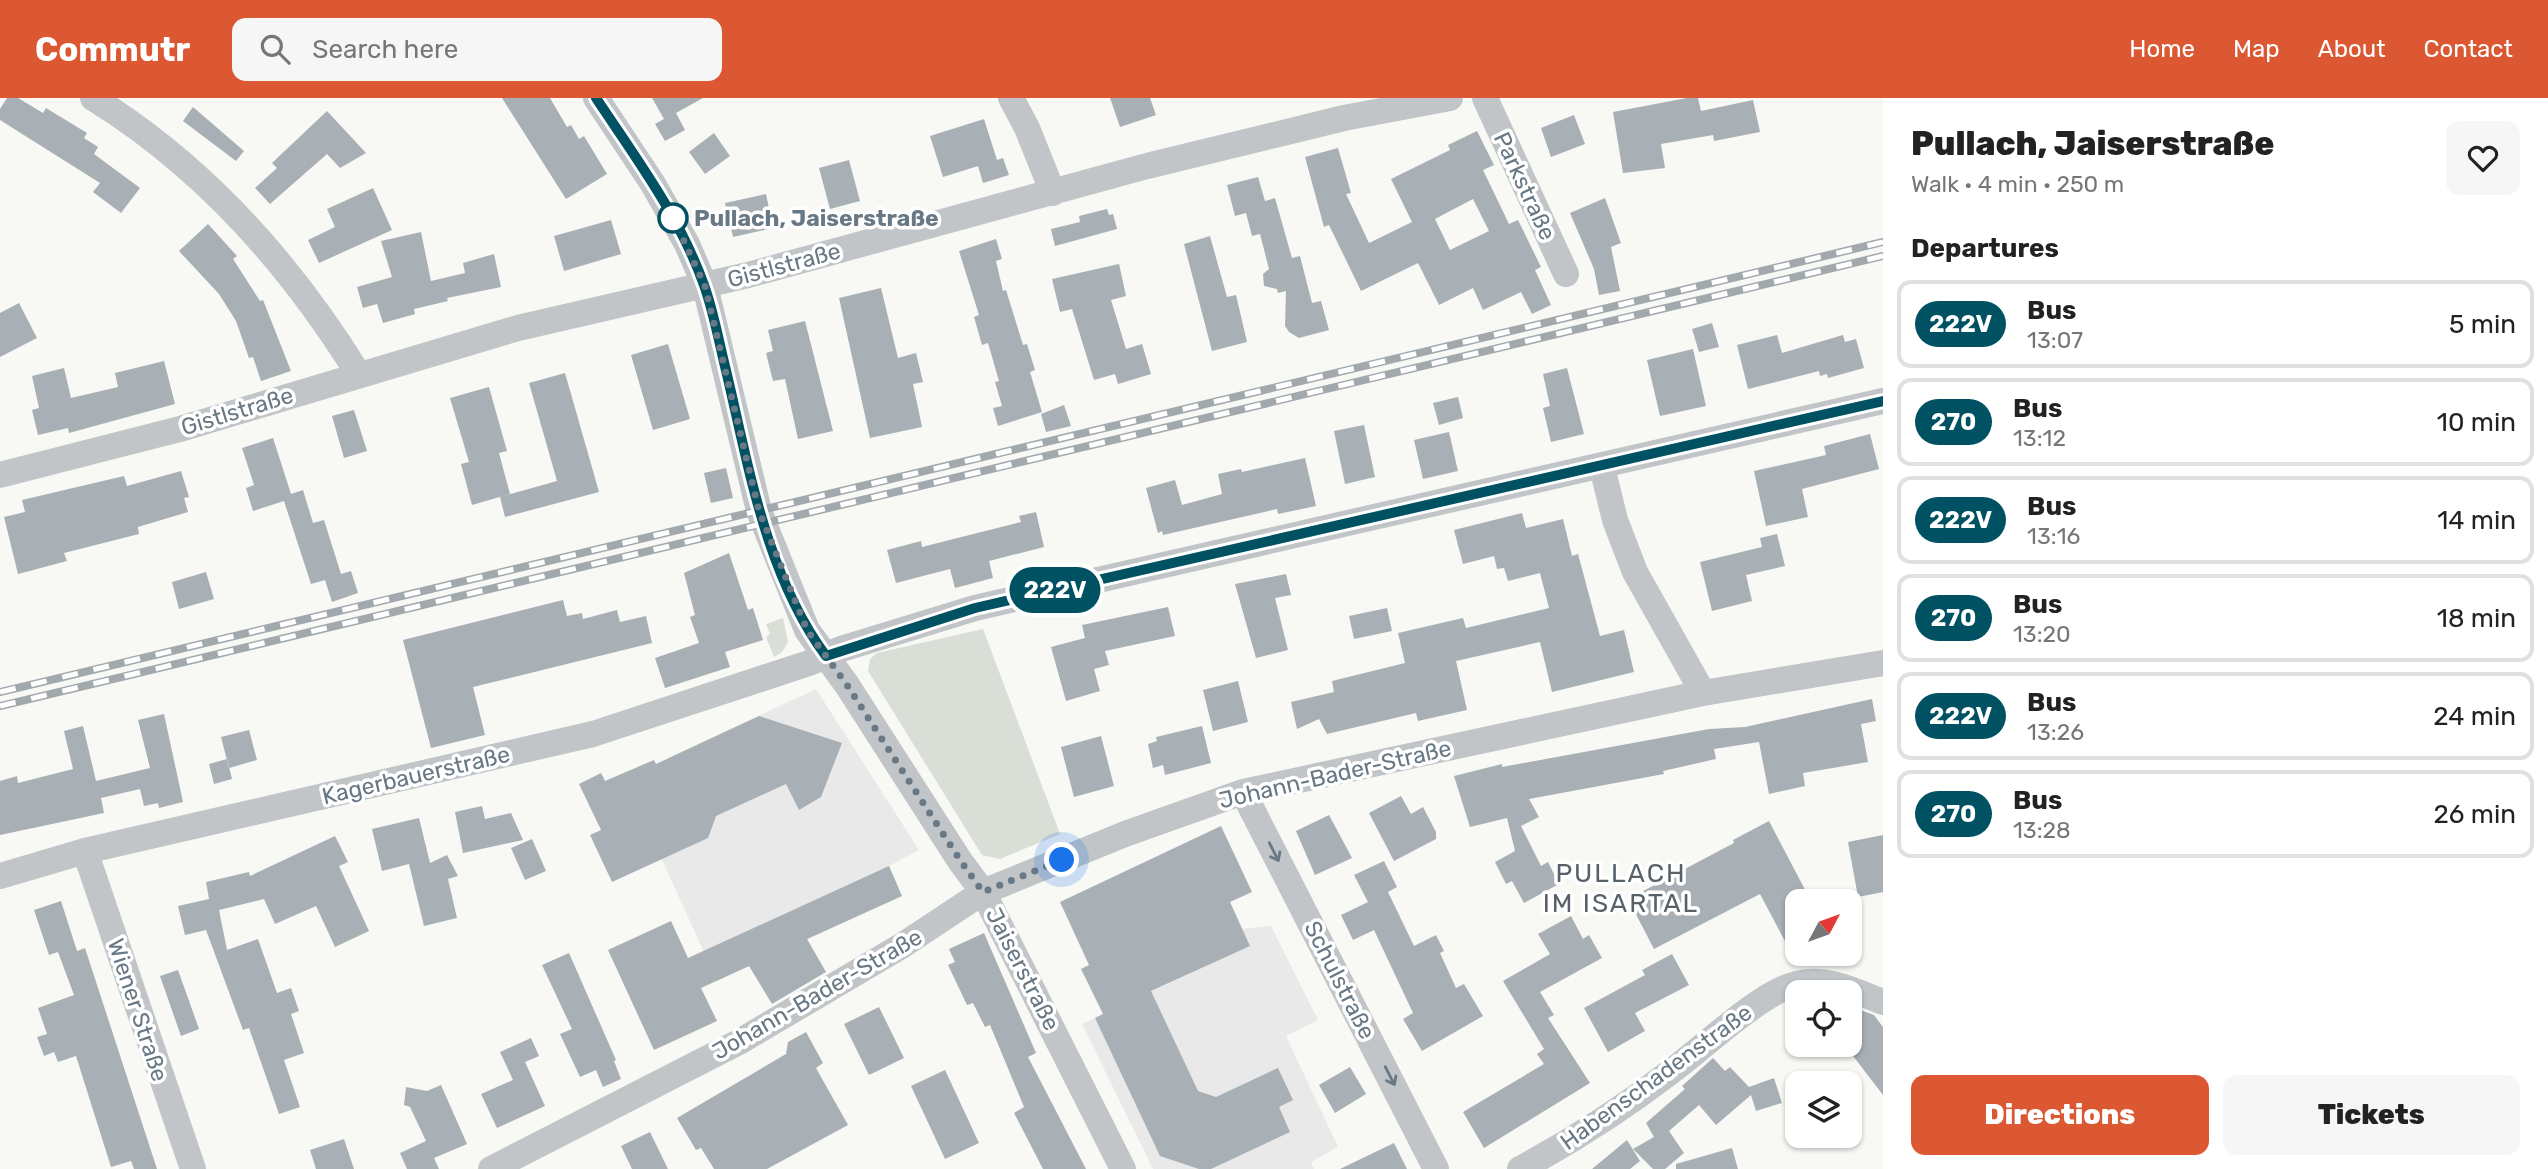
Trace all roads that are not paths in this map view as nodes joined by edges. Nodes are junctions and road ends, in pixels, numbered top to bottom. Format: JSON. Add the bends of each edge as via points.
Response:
{"nodes":[{"id":1,"x":93,"y":98,"type":"edge"},
{"id":2,"x":596,"y":98,"type":"edge"},
{"id":3,"x":1011,"y":98,"type":"edge"},
{"id":4,"x":1450,"y":98,"type":"edge"},
{"id":5,"x":1485,"y":98,"type":"edge"},
{"id":6,"x":1053,"y":193,"type":"junction"},
{"id":7,"x":1566,"y":274,"type":"dead end"},
{"id":8,"x":705,"y":286,"type":"junction"},
{"id":9,"x":359,"y":374,"type":"junction"},
{"id":10,"x":1883,"y":401,"type":"edge"},
{"id":11,"x":1602,"y":467,"type":"junction"},
{"id":12,"x":0,"y":475,"type":"edge"},
{"id":13,"x":826,"y":656,"type":"junction"},
{"id":14,"x":1883,"y":663,"type":"edge"},
{"id":15,"x":1703,"y":693,"type":"junction"},
{"id":16,"x":1243,"y":792,"type":"junction"},
{"id":17,"x":85,"y":851,"type":"junction"},
{"id":18,"x":0,"y":876,"type":"edge"},
{"id":19,"x":983,"y":892,"type":"junction"},
{"id":20,"x":1883,"y":1002,"type":"edge"},
{"id":21,"x":193,"y":1169,"type":"edge"},
{"id":22,"x":491,"y":1169,"type":"edge"},
{"id":23,"x":1123,"y":1169,"type":"edge"},
{"id":24,"x":1436,"y":1169,"type":"edge"},
{"id":25,"x":1521,"y":1169,"type":"edge"}],
"edges":[{"from":1,"to":9,"type":"street","via":[[194,174],[239,217],[288,275]]},
{"from":2,"to":8,"type":"street","name":"Jaiserstraße","via":[[653,184]]},
{"from":3,"to":6,"type":"street"},
{"from":4,"to":6,"type":"street","name":"Gistlstraße","via":[[1337,120]]},
{"from":5,"to":7,"type":"street","name":"Parkstraße"},
{"from":6,"to":8,"type":"street","name":"Gistlstraße"},
{"from":8,"to":9,"type":"street","name":"Gistlstraße","via":[[518,328]]},
{"from":8,"to":13,"type":"street","name":"Jaiserstraße","via":[[759,511],[807,630]]},
{"from":9,"to":12,"type":"street","name":"Gistlstraße","via":[[180,429]]},
{"from":10,"to":11,"type":"street","name":"Kagerbauerstraße"},
{"from":11,"to":13,"type":"street","name":"Kagerbauerstraße","via":[[975,608]]},
{"from":11,"to":15,"type":"street","via":[[1635,572]]},
{"from":13,"to":17,"type":"street","name":"Kagerbauerstraße","via":[[593,734]]},
{"from":13,"to":19,"type":"street","name":"Jaiserstraße"},
{"from":14,"to":15,"type":"street","name":"Johann-Bader-Straße"},
{"from":15,"to":16,"type":"street","name":"Johann-Bader-Straße"},
{"from":16,"to":19,"type":"street","name":"Johann-Bader-Straße"},
{"from":16,"to":24,"type":"street","name":"Schulstraße","one_way":true},
{"from":17,"to":18,"type":"street","name":"Kagerbauerstraße"},
{"from":17,"to":21,"type":"street","name":"Wiener Straße"},
{"from":19,"to":22,"type":"street","name":"Johann-Bader-Straße","via":[[739,1042]]},
{"from":19,"to":23,"type":"street","name":"Jaiserstraße"},
{"from":20,"to":25,"type":"street","name":"Habenschadenstraße","via":[[1834,983],[1793,984],[1761,1002],[1568,1143]]}]}
